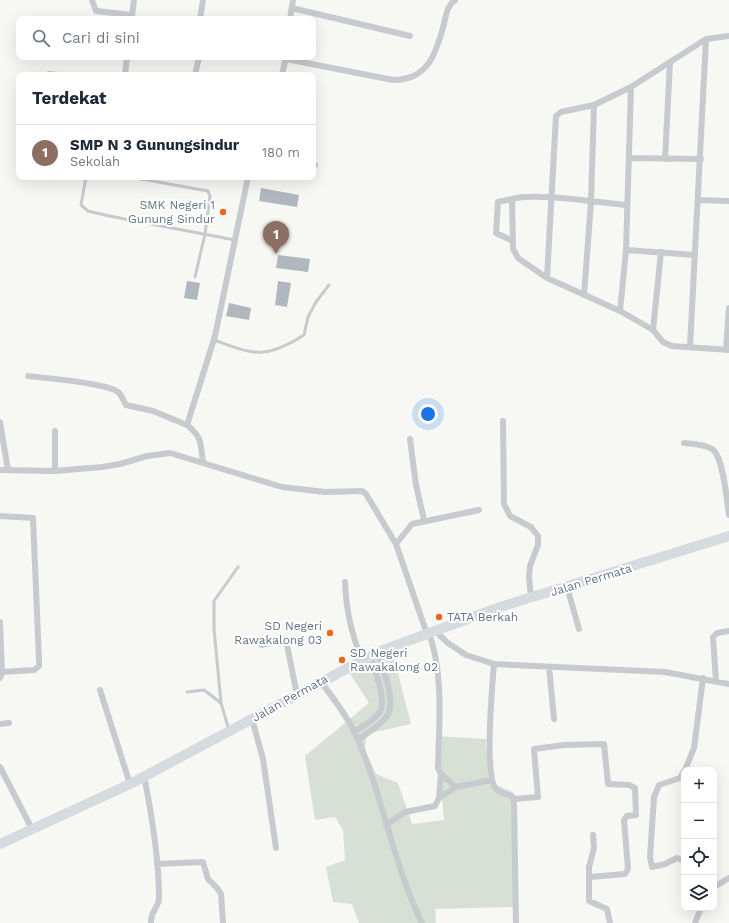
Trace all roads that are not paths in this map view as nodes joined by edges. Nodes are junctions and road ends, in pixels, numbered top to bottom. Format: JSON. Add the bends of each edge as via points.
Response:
{"nodes":[{"id":1,"x":92,"y":0,"type":"edge"},
{"id":2,"x":134,"y":0,"type":"edge"},
{"id":3,"x":203,"y":0,"type":"edge"},
{"id":4,"x":293,"y":0,"type":"edge"},
{"id":5,"x":455,"y":0,"type":"edge"},
{"id":6,"x":292,"y":8,"type":"junction"},
{"id":7,"x":126,"y":16,"type":"edge"},
{"id":8,"x":132,"y":16,"type":"edge"},
{"id":9,"x":200,"y":16,"type":"edge"},
{"id":10,"x":291,"y":16,"type":"edge"},
{"id":11,"x":410,"y":36,"type":"dead end"},
{"id":12,"x":729,"y":36,"type":"edge"},
{"id":13,"x":706,"y":39,"type":"junction"},
{"id":14,"x":127,"y":60,"type":"edge"},
{"id":15,"x":198,"y":60,"type":"edge"},
{"id":16,"x":286,"y":60,"type":"edge"},
{"id":17,"x":296,"y":60,"type":"edge"},
{"id":18,"x":670,"y":62,"type":"junction"},
{"id":19,"x":125,"y":72,"type":"edge"},
{"id":20,"x":196,"y":72,"type":"edge"},
{"id":21,"x":283,"y":72,"type":"edge"},
{"id":22,"x":631,"y":87,"type":"junction"},
{"id":23,"x":594,"y":105,"type":"junction"},
{"id":24,"x":629,"y":158,"type":"junction"},
{"id":25,"x":665,"y":159,"type":"junction"},
{"id":26,"x":701,"y":160,"type":"junction"},
{"id":27,"x":85,"y":180,"type":"edge"},
{"id":28,"x":149,"y":180,"type":"edge"},
{"id":29,"x":247,"y":180,"type":"edge"},
{"id":30,"x":551,"y":198,"type":"junction"},
{"id":31,"x":512,"y":199,"type":"junction"},
{"id":32,"x":698,"y":200,"type":"junction"},
{"id":33,"x":729,"y":201,"type":"edge"},
{"id":34,"x":591,"y":202,"type":"junction"},
{"id":35,"x":627,"y":205,"type":"junction"},
{"id":36,"x":205,"y":234,"type":"junction"},
{"id":37,"x":235,"y":240,"type":"junction"},
{"id":38,"x":513,"y":241,"type":"junction"},
{"id":39,"x":626,"y":250,"type":"junction"},
{"id":40,"x":661,"y":252,"type":"junction"},
{"id":41,"x":695,"y":255,"type":"junction"},
{"id":42,"x":195,"y":277,"type":"dead end"},
{"id":43,"x":547,"y":278,"type":"junction"},
{"id":44,"x":329,"y":285,"type":"dead end"},
{"id":45,"x":584,"y":295,"type":"junction"},
{"id":46,"x":729,"y":308,"type":"edge"},
{"id":47,"x":620,"y":311,"type":"junction"},
{"id":48,"x":653,"y":330,"type":"junction"},
{"id":49,"x":214,"y":340,"type":"junction"},
{"id":50,"x":690,"y":348,"type":"junction"},
{"id":51,"x":728,"y":350,"type":"edge"},
{"id":52,"x":28,"y":376,"type":"dead end"},
{"id":53,"x":503,"y":421,"type":"dead end"},
{"id":54,"x":0,"y":422,"type":"edge"},
{"id":55,"x":187,"y":425,"type":"junction"},
{"id":56,"x":55,"y":431,"type":"dead end"},
{"id":57,"x":410,"y":439,"type":"dead end"},
{"id":58,"x":684,"y":443,"type":"dead end"},
{"id":59,"x":203,"y":462,"type":"junction"},
{"id":60,"x":0,"y":470,"type":"edge"},
{"id":61,"x":8,"y":470,"type":"junction"},
{"id":62,"x":55,"y":471,"type":"junction"},
{"id":63,"x":478,"y":510,"type":"dead end"},
{"id":64,"x":729,"y":515,"type":"edge"},
{"id":65,"x":0,"y":516,"type":"edge"},
{"id":66,"x":424,"y":520,"type":"junction"},
{"id":67,"x":729,"y":536,"type":"edge"},
{"id":68,"x":396,"y":544,"type":"junction"},
{"id":69,"x":238,"y":567,"type":"dead end"},
{"id":70,"x":345,"y":582,"type":"dead end"},
{"id":71,"x":567,"y":587,"type":"junction"},
{"id":72,"x":531,"y":598,"type":"junction"},
{"id":73,"x":0,"y":622,"type":"edge"},
{"id":74,"x":579,"y":629,"type":"dead end"},
{"id":75,"x":729,"y":631,"type":"edge"},
{"id":76,"x":430,"y":633,"type":"junction"},
{"id":77,"x":261,"y":645,"type":"dead end"},
{"id":78,"x":370,"y":656,"type":"junction"},
{"id":79,"x":494,"y":664,"type":"junction"},
{"id":80,"x":549,"y":668,"type":"junction"},
{"id":81,"x":1,"y":675,"type":"edge"},
{"id":82,"x":703,"y":678,"type":"junction"},
{"id":83,"x":716,"y":681,"type":"junction"},
{"id":84,"x":321,"y":682,"type":"junction"},
{"id":85,"x":729,"y":684,"type":"edge"},
{"id":86,"x":100,"y":690,"type":"dead end"},
{"id":87,"x":187,"y":692,"type":"dead end"},
{"id":88,"x":297,"y":695,"type":"junction"},
{"id":89,"x":221,"y":703,"type":"junction"},
{"id":90,"x":252,"y":719,"type":"junction"},
{"id":91,"x":554,"y":719,"type":"dead end"},
{"id":92,"x":9,"y":723,"type":"dead end"},
{"id":93,"x":0,"y":724,"type":"edge"},
{"id":94,"x":230,"y":732,"type":"junction"},
{"id":95,"x":354,"y":732,"type":"junction"},
{"id":96,"x":358,"y":740,"type":"junction"},
{"id":97,"x":0,"y":767,"type":"edge"},
{"id":98,"x":685,"y":767,"type":"edge"},
{"id":99,"x":440,"y":774,"type":"junction"},
{"id":100,"x":144,"y":776,"type":"junction"},
{"id":101,"x":681,"y":776,"type":"edge"},
{"id":102,"x":492,"y":780,"type":"junction"},
{"id":103,"x":130,"y":784,"type":"junction"},
{"id":104,"x":456,"y":787,"type":"junction"},
{"id":105,"x":439,"y":798,"type":"junction"},
{"id":106,"x":513,"y":799,"type":"junction"},
{"id":107,"x":386,"y":825,"type":"junction"},
{"id":108,"x":32,"y":829,"type":"junction"},
{"id":109,"x":593,"y":835,"type":"dead end"},
{"id":110,"x":0,"y":844,"type":"edge"},
{"id":111,"x":276,"y":848,"type":"dead end"},
{"id":112,"x":681,"y":860,"type":"edge"},
{"id":113,"x":157,"y":864,"type":"junction"},
{"id":114,"x":590,"y":877,"type":"junction"},
{"id":115,"x":729,"y":878,"type":"edge"},
{"id":116,"x":717,"y":885,"type":"edge"},
{"id":117,"x":700,"y":911,"type":"edge"},
{"id":118,"x":151,"y":923,"type":"edge"},
{"id":119,"x":223,"y":923,"type":"edge"},
{"id":120,"x":422,"y":923,"type":"edge"},
{"id":121,"x":516,"y":923,"type":"edge"},
{"id":122,"x":610,"y":923,"type":"edge"},
{"id":123,"x":695,"y":923,"type":"edge"}],
"edges":[{"from":1,"to":7,"type":"street","via":[[96,11]]},
{"from":2,"to":8,"type":"street"},
{"from":3,"to":9,"type":"street"},
{"from":4,"to":6,"type":"street"},
{"from":5,"to":17,"type":"street","via":[[448,7],[435,53],[418,75],[393,80]]},
{"from":6,"to":10,"type":"street"},
{"from":6,"to":11,"type":"street"},
{"from":12,"to":13,"type":"street"},
{"from":13,"to":18,"type":"street"},
{"from":13,"to":26,"type":"street"},
{"from":14,"to":19,"type":"street"},
{"from":15,"to":20,"type":"street"},
{"from":16,"to":21,"type":"street"},
{"from":18,"to":22,"type":"street"},
{"from":18,"to":25,"type":"street"},
{"from":22,"to":23,"type":"street"},
{"from":22,"to":24,"type":"street"},
{"from":23,"to":30,"type":"street","via":[[561,112],[556,116]]},
{"from":23,"to":34,"type":"street"},
{"from":24,"to":25,"type":"street"},
{"from":24,"to":35,"type":"street"},
{"from":25,"to":26,"type":"street"},
{"from":26,"to":32,"type":"street"},
{"from":27,"to":36,"type":"lane","via":[[81,205],[88,211]]},
{"from":28,"to":36,"type":"lane","via":[[206,189],[210,196]]},
{"from":29,"to":37,"type":"street"},
{"from":30,"to":31,"type":"street"},
{"from":30,"to":34,"type":"street"},
{"from":30,"to":43,"type":"street"},
{"from":31,"to":38,"type":"street"},
{"from":31,"to":38,"type":"street","via":[[498,202],[496,231],[499,236]]},
{"from":32,"to":33,"type":"street"},
{"from":32,"to":41,"type":"street"},
{"from":34,"to":35,"type":"street"},
{"from":34,"to":45,"type":"street"},
{"from":35,"to":39,"type":"street"},
{"from":36,"to":37,"type":"lane"},
{"from":36,"to":42,"type":"lane"},
{"from":37,"to":49,"type":"street"},
{"from":38,"to":43,"type":"street","via":[[513,249],[518,258]]},
{"from":39,"to":40,"type":"street"},
{"from":39,"to":47,"type":"street"},
{"from":40,"to":41,"type":"street"},
{"from":40,"to":48,"type":"street"},
{"from":41,"to":50,"type":"street"},
{"from":43,"to":45,"type":"street"},
{"from":44,"to":49,"type":"lane","via":[[308,317],[304,335],[284,346],[263,352]]},
{"from":45,"to":47,"type":"street"},
{"from":46,"to":51,"type":"street"},
{"from":47,"to":48,"type":"street"},
{"from":48,"to":50,"type":"street","via":[[663,342]]},
{"from":49,"to":55,"type":"street"},
{"from":50,"to":51,"type":"street"},
{"from":52,"to":55,"type":"street","via":[[84,383],[114,390],[120,394],[126,405],[153,410]]},
{"from":53,"to":72,"type":"street","via":[[504,504],[510,516],[531,527],[538,536],[538,545],[530,566]]},
{"from":54,"to":61,"type":"street"},
{"from":55,"to":59,"type":"street","via":[[200,439]]},
{"from":56,"to":62,"type":"street"},
{"from":57,"to":66,"type":"street"},
{"from":58,"to":64,"type":"street","via":[[701,445],[715,452],[720,465]]},
{"from":59,"to":62,"type":"street","via":[[170,453],[147,456],[112,466]]},
{"from":59,"to":68,"type":"street","via":[[282,487],[325,492],[362,491]]},
{"from":60,"to":61,"type":"street"},
{"from":61,"to":62,"type":"street"},
{"from":63,"to":66,"type":"street"},
{"from":65,"to":81,"type":"street","via":[[33,518],[39,660],[39,666],[34,670]]},
{"from":66,"to":68,"type":"street","via":[[412,524]]},
{"from":67,"to":71,"type":"main road","name":"Jalan Permata"},
{"from":68,"to":76,"type":"street"},
{"from":69,"to":89,"type":"lane","via":[[214,601]]},
{"from":70,"to":78,"type":"street","via":[[346,608],[355,644]]},
{"from":71,"to":72,"type":"main road","name":"Jalan Permata"},
{"from":71,"to":74,"type":"street"},
{"from":72,"to":76,"type":"main road","name":"Jalan Permata"},
{"from":73,"to":81,"type":"street"},
{"from":75,"to":83,"type":"street","via":[[717,633],[713,637]]},
{"from":76,"to":78,"type":"main road","name":"Jalan Permata"},
{"from":76,"to":79,"type":"street","via":[[466,655]]},
{"from":76,"to":99,"type":"street","via":[[438,674]]},
{"from":77,"to":88,"type":"street","via":[[286,640]]},
{"from":78,"to":84,"type":"main road","name":"Jalan Permata"},
{"from":78,"to":95,"type":"street","via":[[381,690],[382,706],[376,716]]},
{"from":78,"to":96,"type":"street","via":[[389,689],[390,709],[382,722]]},
{"from":79,"to":80,"type":"street"},
{"from":79,"to":102,"type":"street","via":[[490,736]]},
{"from":80,"to":82,"type":"street","via":[[665,672]]},
{"from":80,"to":91,"type":"street"},
{"from":82,"to":83,"type":"street"},
{"from":82,"to":98,"type":"street","via":[[694,748]]},
{"from":83,"to":85,"type":"street"},
{"from":84,"to":88,"type":"main road","name":"Jalan Permata"},
{"from":84,"to":95,"type":"street","via":[[344,713]]},
{"from":86,"to":103,"type":"street"},
{"from":87,"to":89,"type":"lane","via":[[204,690]]},
{"from":88,"to":90,"type":"main road","name":"Jalan Permata"},
{"from":89,"to":94,"type":"lane"},
{"from":90,"to":94,"type":"main road","name":"Jalan Permata"},
{"from":90,"to":111,"type":"street","via":[[263,759]]},
{"from":92,"to":93,"type":"street"},
{"from":94,"to":100,"type":"main road","name":"Jalan Permata"},
{"from":95,"to":96,"type":"street"},
{"from":96,"to":107,"type":"street"},
{"from":97,"to":108,"type":"street"},
{"from":99,"to":104,"type":"street"},
{"from":99,"to":105,"type":"street"},
{"from":100,"to":103,"type":"main road","name":"Jalan Permata"},
{"from":100,"to":113,"type":"street"},
{"from":101,"to":112,"type":"street","via":[[660,785],[654,797],[650,857],[652,867],[677,858]]},
{"from":102,"to":104,"type":"street"},
{"from":102,"to":106,"type":"street","via":[[498,790],[512,796]]},
{"from":103,"to":108,"type":"main road","name":"Jalan Permata"},
{"from":104,"to":105,"type":"street"},
{"from":105,"to":107,"type":"street","via":[[435,806],[405,812]]},
{"from":106,"to":114,"type":"street","via":[[538,797],[534,748],[604,744],[608,784],[629,785],[634,788],[636,815],[626,816],[624,820],[628,869],[625,874]]},
{"from":106,"to":121,"type":"street"},
{"from":107,"to":120,"type":"street"},
{"from":108,"to":110,"type":"main road","name":"Jalan Permata"},
{"from":109,"to":114,"type":"street"},
{"from":113,"to":118,"type":"street","via":[[159,898],[150,916]]},
{"from":113,"to":119,"type":"street","via":[[203,862],[208,880],[221,894]]},
{"from":114,"to":122,"type":"street","via":[[589,901],[607,909]]},
{"from":115,"to":116,"type":"street"},
{"from":117,"to":123,"type":"street"}]}
